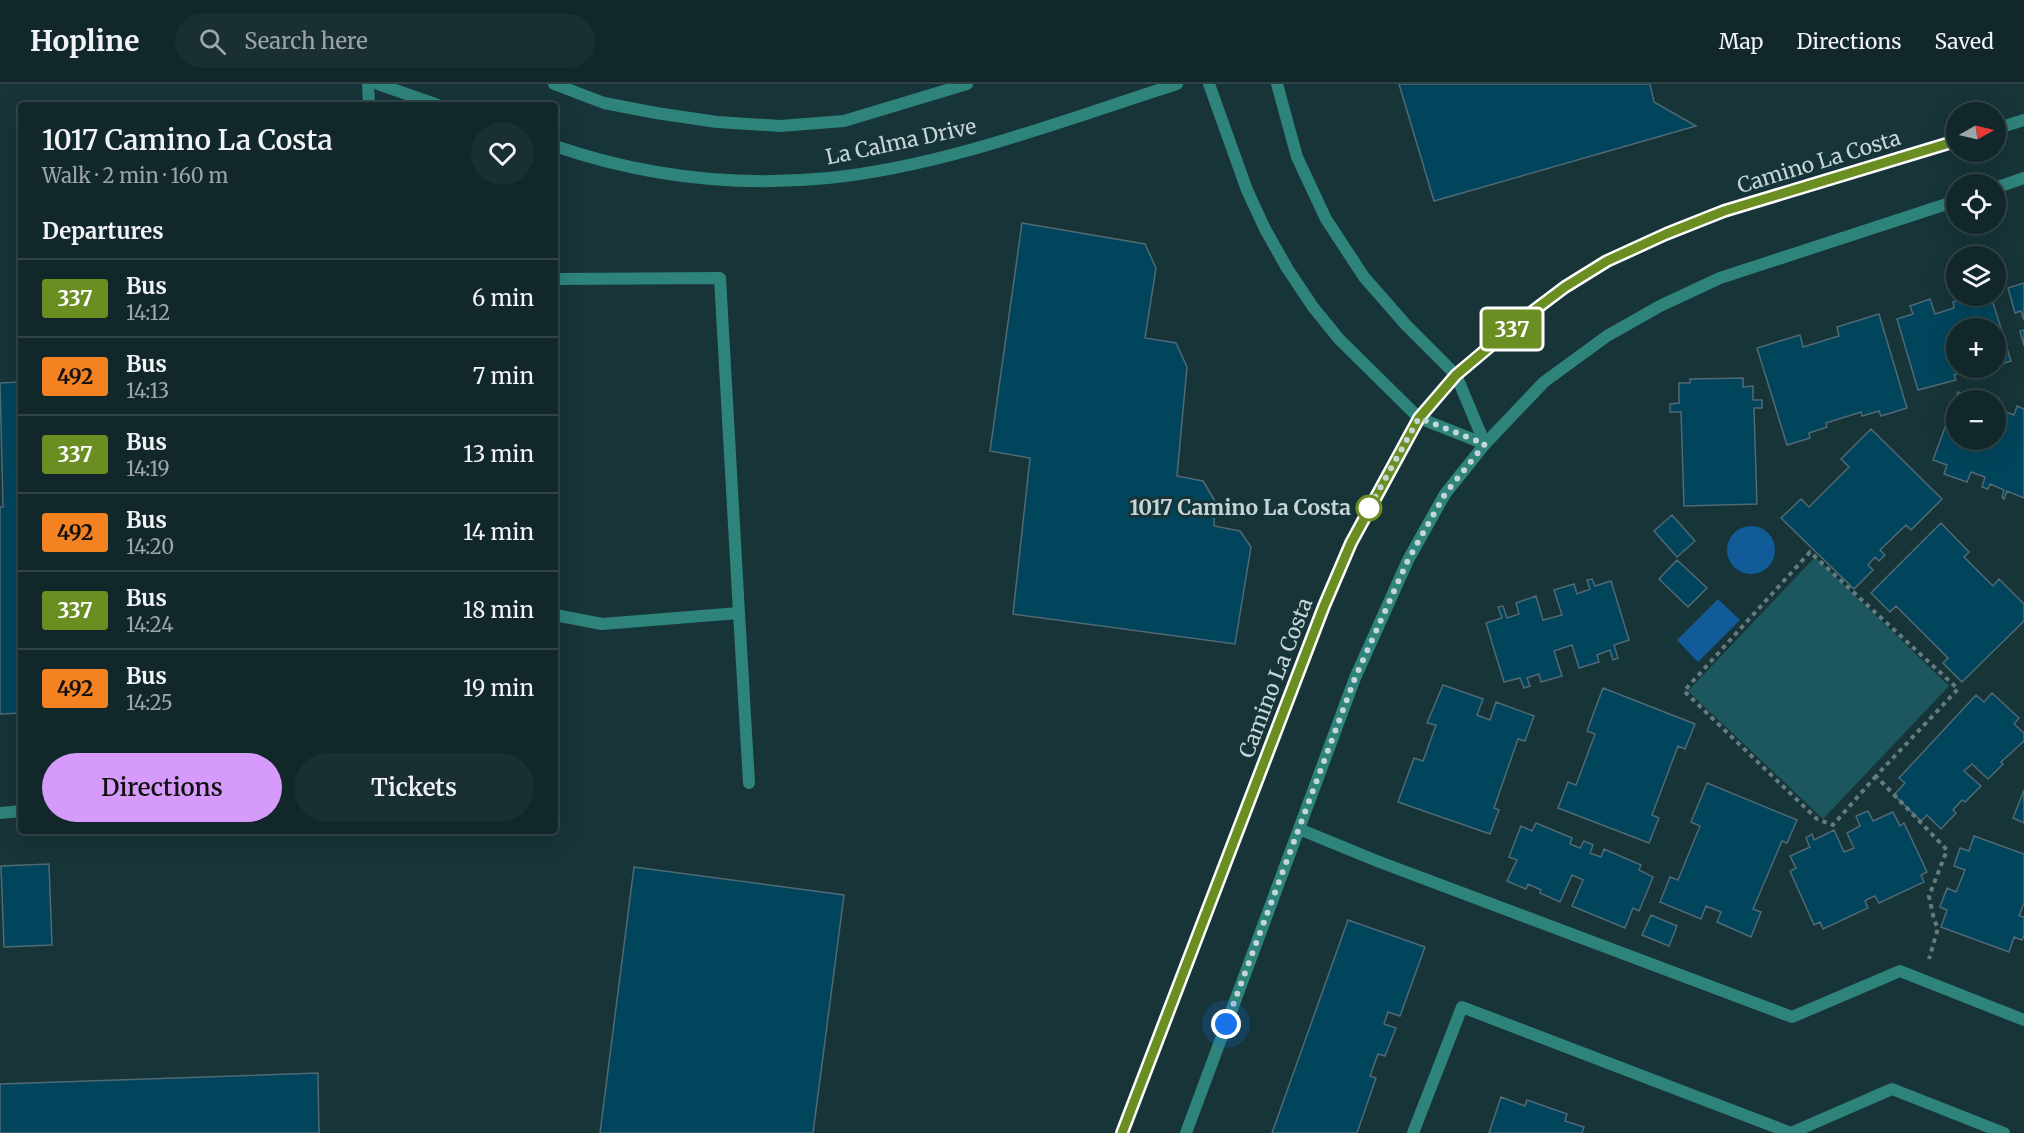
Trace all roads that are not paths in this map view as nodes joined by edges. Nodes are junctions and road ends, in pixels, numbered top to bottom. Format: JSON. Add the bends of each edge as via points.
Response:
{"nodes":[{"id":1,"x":368,"y":84,"type":"edge"},
{"id":2,"x":378,"y":84,"type":"edge"},
{"id":3,"x":554,"y":84,"type":"edge"},
{"id":4,"x":967,"y":84,"type":"edge"},
{"id":5,"x":1177,"y":84,"type":"edge"},
{"id":6,"x":1209,"y":84,"type":"edge"},
{"id":7,"x":1277,"y":84,"type":"edge"},
{"id":8,"x":369,"y":102,"type":"edge"},
{"id":9,"x":429,"y":102,"type":"edge"},
{"id":10,"x":2024,"y":120,"type":"edge"},
{"id":11,"x":2006,"y":126,"type":"edge"},
{"id":12,"x":1946,"y":144,"type":"edge"},
{"id":13,"x":558,"y":147,"type":"edge"},
{"id":14,"x":2024,"y":178,"type":"edge"},
{"id":15,"x":2006,"y":184,"type":"edge"},
{"id":16,"x":1946,"y":204,"type":"edge"},
{"id":17,"x":558,"y":279,"type":"edge"},
{"id":18,"x":1456,"y":375,"type":"junction"},
{"id":19,"x":1419,"y":418,"type":"junction"},
{"id":20,"x":1485,"y":444,"type":"junction"},
{"id":21,"x":739,"y":613,"type":"junction"},
{"id":22,"x":558,"y":616,"type":"edge"},
{"id":23,"x":749,"y":783,"type":"dead end"},
{"id":24,"x":18,"y":811,"type":"edge"},
{"id":25,"x":0,"y":813,"type":"edge"},
{"id":26,"x":1299,"y":829,"type":"junction"},
{"id":27,"x":2024,"y":1020,"type":"edge"},
{"id":28,"x":1122,"y":1133,"type":"edge"},
{"id":29,"x":1186,"y":1133,"type":"edge"},
{"id":30,"x":1413,"y":1133,"type":"edge"},
{"id":31,"x":2004,"y":1133,"type":"edge"}],
"edges":[{"from":1,"to":8,"type":"street"},
{"from":2,"to":9,"type":"street"},
{"from":3,"to":4,"type":"street","name":"La Calma Drive","via":[[604,103],[656,113],[780,126],[844,121]]},
{"from":5,"to":13,"type":"street","name":"La Calma Drive","via":[[947,155],[827,178],[727,180],[658,172]]},
{"from":6,"to":19,"type":"street","via":[[1247,190],[1287,268],[1339,339]]},
{"from":7,"to":18,"type":"street","via":[[1297,157],[1326,219],[1364,277]]},
{"from":10,"to":11,"type":"street"},
{"from":12,"to":18,"type":"street","name":"Camino La Costa","via":[[1724,211],[1617,256],[1565,287]]},
{"from":14,"to":15,"type":"street"},
{"from":16,"to":20,"type":"street","via":[[1720,278],[1660,306],[1607,336],[1545,382]]},
{"from":17,"to":21,"type":"street","via":[[720,278]]},
{"from":18,"to":19,"type":"street","name":"Camino La Costa"},
{"from":18,"to":20,"type":"street"},
{"from":19,"to":20,"type":"street"},
{"from":19,"to":28,"type":"street","name":"Camino La Costa","via":[[1351,543],[1324,606]]},
{"from":20,"to":26,"type":"street","via":[[1445,494],[1408,560],[1355,678]]},
{"from":21,"to":22,"type":"street","via":[[602,624]]},
{"from":21,"to":23,"type":"street"},
{"from":24,"to":25,"type":"street"},
{"from":26,"to":27,"type":"street","via":[[1792,1017],[1900,972]]},
{"from":26,"to":29,"type":"street"},
{"from":30,"to":31,"type":"street","via":[[1462,1007],[1791,1133],[1892,1089]]}]}
